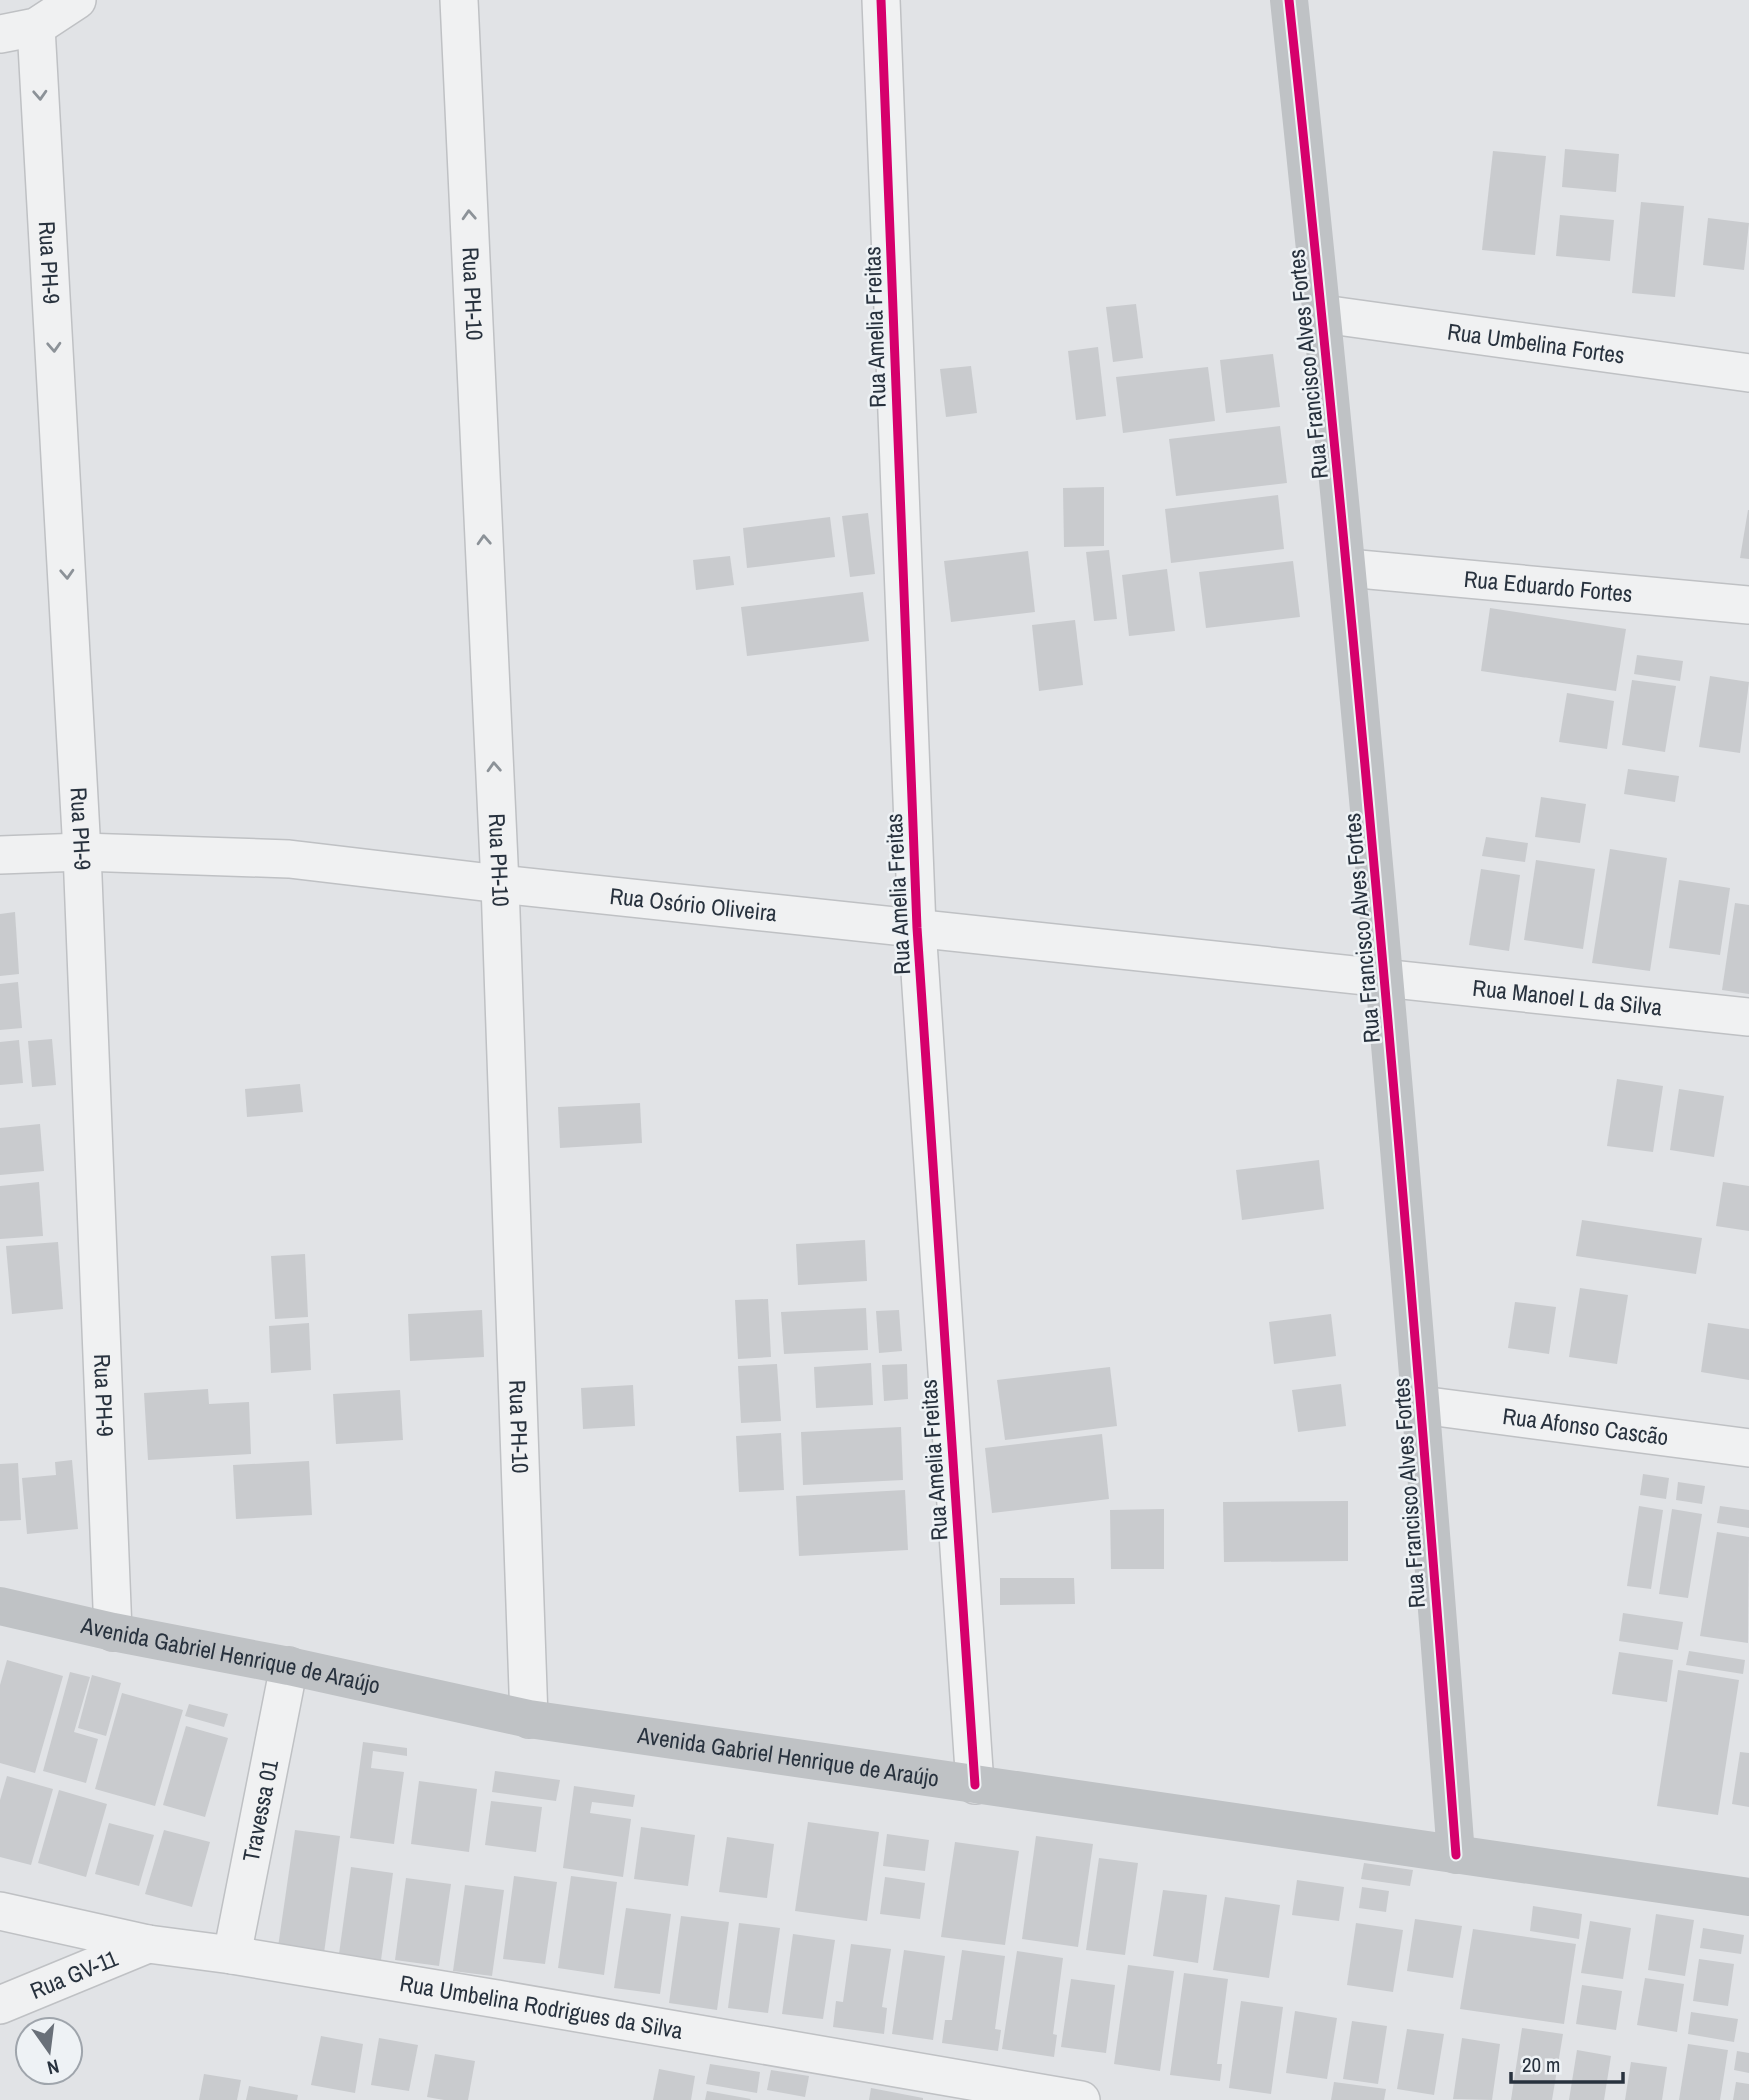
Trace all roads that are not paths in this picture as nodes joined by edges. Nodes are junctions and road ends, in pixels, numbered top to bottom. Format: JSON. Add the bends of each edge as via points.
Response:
{"nodes":[{"id":1,"x":77,"y":0,"type":"edge"},
{"id":2,"x":459,"y":0,"type":"edge"},
{"id":3,"x":881,"y":0,"type":"edge"},
{"id":4,"x":1289,"y":0,"type":"edge"},
{"id":5,"x":36,"y":27,"type":"junction"},
{"id":6,"x":0,"y":34,"type":"edge"},
{"id":7,"x":1323,"y":314,"type":"junction"},
{"id":8,"x":1749,"y":373,"type":"edge"},
{"id":9,"x":1348,"y":568,"type":"junction"},
{"id":10,"x":1749,"y":605,"type":"edge"},
{"id":11,"x":82,"y":852,"type":"junction"},
{"id":12,"x":0,"y":855,"type":"edge"},
{"id":13,"x":500,"y":884,"type":"junction"},
{"id":14,"x":917,"y":928,"type":"junction"},
{"id":15,"x":1386,"y":976,"type":"junction"},
{"id":16,"x":1749,"y":1017,"type":"edge"},
{"id":17,"x":1421,"y":1405,"type":"junction"},
{"id":18,"x":1749,"y":1448,"type":"edge"},
{"id":19,"x":0,"y":1606,"type":"edge"},
{"id":20,"x":113,"y":1632,"type":"junction"},
{"id":21,"x":289,"y":1666,"type":"junction"},
{"id":22,"x":529,"y":1719,"type":"junction"},
{"id":23,"x":975,"y":1784,"type":"junction"},
{"id":24,"x":1456,"y":1855,"type":"junction"},
{"id":25,"x":1749,"y":1897,"type":"edge"},
{"id":26,"x":0,"y":1912,"type":"edge"},
{"id":27,"x":148,"y":1944,"type":"junction"},
{"id":28,"x":232,"y":1955,"type":"junction"},
{"id":29,"x":0,"y":2005,"type":"edge"},
{"id":30,"x":1081,"y":2100,"type":"edge"}],
"edges":[{"from":1,"to":5,"type":"street"},
{"from":13,"to":2,"type":"street","name":"Rua PH-10","one_way":true},
{"from":3,"to":14,"type":"street","name":"Rua Amelia Freitas"},
{"from":4,"to":7,"type":"street","name":"Rua Francisco Alves Fortes"},
{"from":5,"to":6,"type":"street"},
{"from":5,"to":11,"type":"street","name":"Rua PH-9","one_way":true},
{"from":7,"to":8,"type":"street","name":"Rua Umbelina Fortes"},
{"from":7,"to":9,"type":"street","name":"Rua Francisco Alves Fortes"},
{"from":9,"to":10,"type":"street","name":"Rua Eduardo Fortes"},
{"from":9,"to":15,"type":"street","name":"Rua Francisco Alves Fortes"},
{"from":11,"to":12,"type":"street","name":"Rua Osório Oliveira"},
{"from":11,"to":13,"type":"street","name":"Rua Osório Oliveira","via":[[289,859]]},
{"from":11,"to":20,"type":"street","name":"Rua PH-9"},
{"from":13,"to":14,"type":"street","name":"Rua Osório Oliveira"},
{"from":13,"to":22,"type":"street","name":"Rua PH-10"},
{"from":14,"to":15,"type":"street","name":"Rua Osório Oliveira"},
{"from":14,"to":23,"type":"street","name":"Rua Amelia Freitas"},
{"from":15,"to":16,"type":"street","name":"Rua Manoel L da Silva"},
{"from":15,"to":17,"type":"street","name":"Rua Francisco Alves Fortes"},
{"from":17,"to":18,"type":"street","name":"Rua Afonso Cascão"},
{"from":17,"to":24,"type":"street","name":"Rua Francisco Alves Fortes"},
{"from":19,"to":20,"type":"street","name":"Avenida Gabriel Henrique de Araújo"},
{"from":20,"to":21,"type":"street","name":"Avenida Gabriel Henrique de Araújo"},
{"from":21,"to":22,"type":"street","name":"Avenida Gabriel Henrique de Araújo"},
{"from":21,"to":28,"type":"street","name":"Travessa 01"},
{"from":22,"to":23,"type":"street","name":"Avenida Gabriel Henrique de Araújo"},
{"from":23,"to":24,"type":"street","name":"Avenida Gabriel Henrique de Araújo"},
{"from":24,"to":25,"type":"street","name":"Avenida Gabriel Henrique de Araújo"},
{"from":26,"to":27,"type":"street","name":"Rua Umbelina Rodrigues da Silva"},
{"from":27,"to":28,"type":"street","name":"Rua Umbelina Rodrigues da Silva"},
{"from":27,"to":29,"type":"street","name":"Rua GV-11"},
{"from":28,"to":30,"type":"street","name":"Rua Umbelina Rodrigues da Silva"}]}
